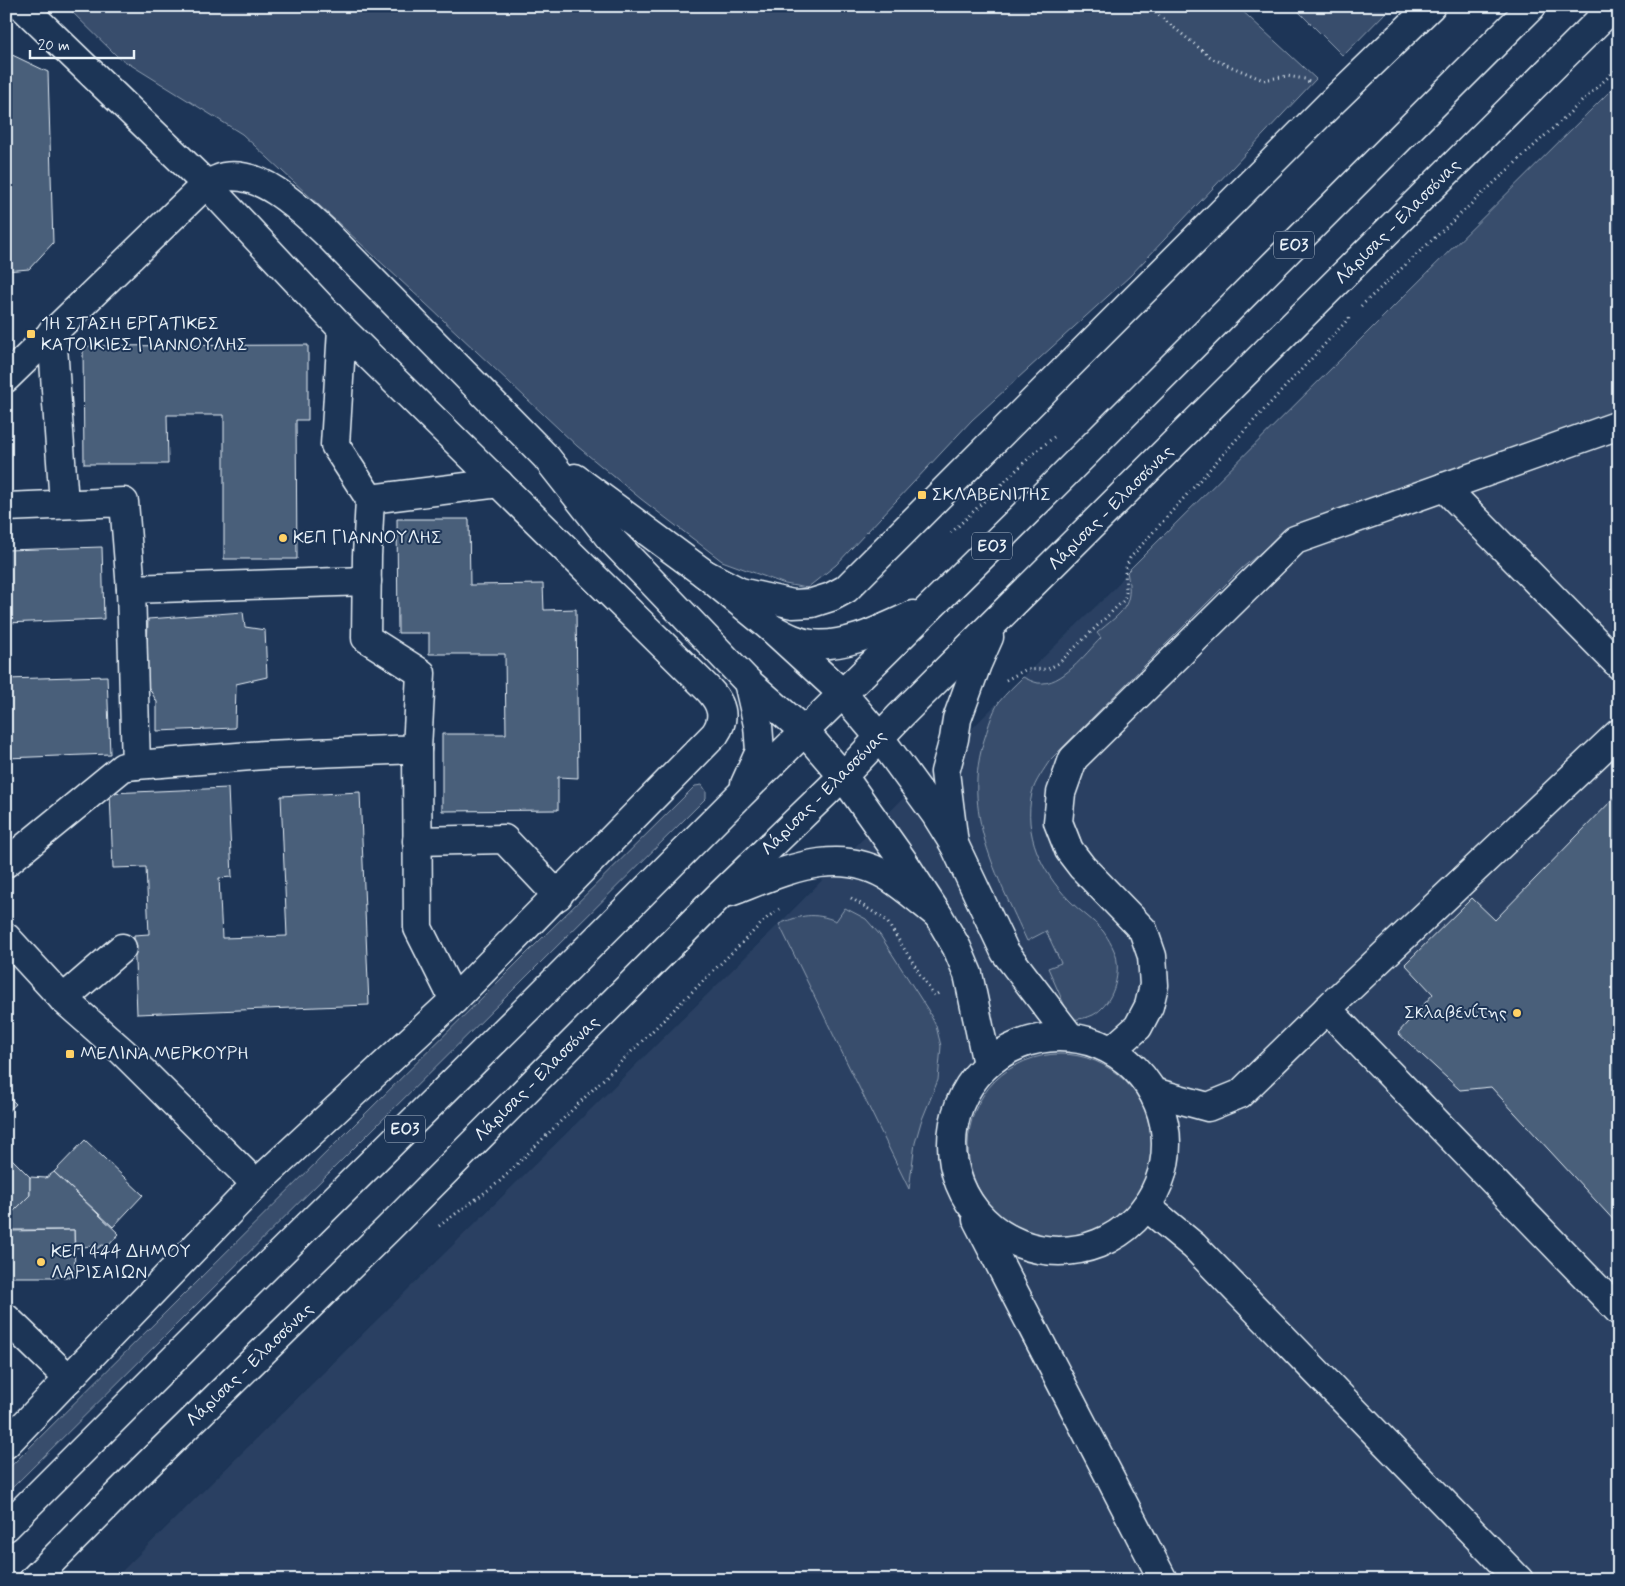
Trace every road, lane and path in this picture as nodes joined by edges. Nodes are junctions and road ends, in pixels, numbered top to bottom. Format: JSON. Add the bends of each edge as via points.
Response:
{"nodes":[{"id":1,"x":22,"y":6,"type":"edge"},
{"id":2,"x":1147,"y":6,"type":"edge"},
{"id":3,"x":1532,"y":6,"type":"edge"},
{"id":4,"x":1614,"y":6,"type":"edge"},
{"id":5,"x":1424,"y":9,"type":"edge"},
{"id":6,"x":1619,"y":67,"type":"edge"},
{"id":7,"x":1333,"y":101,"type":"junction"},
{"id":8,"x":206,"y":184,"type":"junction"},
{"id":9,"x":342,"y":329,"type":"junction"},
{"id":10,"x":52,"y":332,"type":"junction"},
{"id":11,"x":6,"y":378,"type":"edge"},
{"id":12,"x":1619,"y":425,"type":"edge"},
{"id":13,"x":546,"y":457,"type":"junction"},
{"id":14,"x":499,"y":483,"type":"junction"},
{"id":15,"x":1444,"y":487,"type":"junction"},
{"id":16,"x":370,"y":499,"type":"junction"},
{"id":17,"x":64,"y":504,"type":"junction"},
{"id":18,"x":6,"y":507,"type":"edge"},
{"id":19,"x":705,"y":574,"type":"junction"},
{"id":20,"x":367,"y":581,"type":"junction"},
{"id":21,"x":131,"y":589,"type":"junction"},
{"id":22,"x":929,"y":609,"type":"junction"},
{"id":23,"x":995,"y":623,"type":"junction"},
{"id":24,"x":772,"y":628,"type":"junction"},
{"id":25,"x":1619,"y":665,"type":"edge"},
{"id":26,"x":748,"y":682,"type":"junction"},
{"id":27,"x":1000,"y":685,"type":"dead end"},
{"id":28,"x":843,"y":694,"type":"junction"},
{"id":29,"x":805,"y":732,"type":"junction"},
{"id":30,"x":1619,"y":733,"type":"edge"},
{"id":31,"x":880,"y":738,"type":"junction"},
{"id":32,"x":417,"y":750,"type":"junction"},
{"id":33,"x":136,"y":765,"type":"junction"},
{"id":34,"x":843,"y":776,"type":"junction"},
{"id":35,"x":740,"y":795,"type":"junction"},
{"id":36,"x":417,"y":841,"type":"junction"},
{"id":37,"x":954,"y":844,"type":"junction"},
{"id":38,"x":6,"y":863,"type":"edge"},
{"id":39,"x":558,"y":896,"type":"junction"},
{"id":40,"x":719,"y":896,"type":"junction"},
{"id":41,"x":843,"y":896,"type":"dead end"},
{"id":42,"x":782,"y":906,"type":"dead end"},
{"id":43,"x":938,"y":915,"type":"junction"},
{"id":44,"x":6,"y":937,"type":"edge"},
{"id":45,"x":122,"y":948,"type":"dead end"},
{"id":46,"x":968,"y":974,"type":"junction"},
{"id":47,"x":62,"y":999,"type":"junction"},
{"id":48,"x":454,"y":1000,"type":"junction"},
{"id":49,"x":1327,"y":1009,"type":"junction"},
{"id":50,"x":1070,"y":1037,"type":"junction"},
{"id":51,"x":1112,"y":1050,"type":"junction"},
{"id":52,"x":987,"y":1064,"type":"junction"},
{"id":53,"x":1153,"y":1092,"type":"junction"},
{"id":54,"x":256,"y":1184,"type":"junction"},
{"id":55,"x":965,"y":1196,"type":"junction"},
{"id":56,"x":1147,"y":1206,"type":"junction"},
{"id":57,"x":433,"y":1230,"type":"dead end"},
{"id":58,"x":1619,"y":1311,"type":"edge"},
{"id":59,"x":6,"y":1318,"type":"edge"},
{"id":60,"x":69,"y":1379,"type":"junction"},
{"id":61,"x":6,"y":1444,"type":"edge"},
{"id":62,"x":6,"y":1527,"type":"edge"},
{"id":63,"x":33,"y":1580,"type":"edge"},
{"id":64,"x":1163,"y":1580,"type":"edge"},
{"id":65,"x":1519,"y":1580,"type":"edge"}],
"edges":[{"from":1,"to":8,"type":"main road"},
{"from":2,"to":7,"type":"path","via":[[1213,60],[1263,80],[1287,76],[1305,79]]},
{"from":3,"to":22,"type":"main road","number":"ΕΟ3"},
{"from":4,"to":23,"type":"main road","name":"Λάρισας - Ελασσόνας"},
{"from":5,"to":7,"type":"main road"},
{"from":6,"to":27,"type":"path","via":[[1348,320],[1235,441],[1130,558],[1125,570],[1124,600],[1059,663],[1048,669],[1025,670]]},
{"from":7,"to":19,"type":"main road","via":[[846,589],[831,598],[793,604],[740,592]]},
{"from":8,"to":9,"type":"main road"},
{"from":8,"to":10,"type":"main road"},
{"from":8,"to":13,"type":"main road","via":[[225,177],[242,177],[270,188],[293,203]]},
{"from":9,"to":14,"type":"main road"},
{"from":9,"to":16,"type":"main road","via":[[335,445]]},
{"from":10,"to":11,"type":"main road"},
{"from":10,"to":17,"type":"main road"},
{"from":12,"to":15,"type":"main road"},
{"from":13,"to":19,"type":"main road"},
{"from":13,"to":26,"type":"main road","via":[[609,537]]},
{"from":14,"to":16,"type":"main road"},
{"from":14,"to":39,"type":"main road","via":[[709,690],[721,708],[721,722],[714,734]]},
{"from":15,"to":25,"type":"main road"},
{"from":15,"to":51,"type":"main road","via":[[1295,540],[1073,759],[1061,793],[1058,822],[1069,850],[1143,930],[1152,956],[1154,985],[1150,1006],[1138,1027]]},
{"from":16,"to":20,"type":"main road"},
{"from":17,"to":18,"type":"main road"},
{"from":17,"to":21,"type":"main road","via":[[124,502]]},
{"from":19,"to":24,"type":"main road"},
{"from":20,"to":21,"type":"main road"},
{"from":20,"to":32,"type":"main road","via":[[366,638],[421,673]]},
{"from":21,"to":33,"type":"main road"},
{"from":22,"to":24,"type":"main road","via":[[864,636],[836,643],[811,644]]},
{"from":22,"to":28,"type":"main road","number":"ΕΟ3"},
{"from":23,"to":31,"type":"main road","name":"Λάρισας - Ελασσόνας"},
{"from":23,"to":37,"type":"main road","via":[[976,664],[957,719],[945,772]]},
{"from":24,"to":28,"type":"main road"},
{"from":26,"to":29,"type":"main road"},
{"from":26,"to":35,"type":"main road","via":[[760,751]]},
{"from":28,"to":29,"type":"main road","number":"ΕΟ3"},
{"from":28,"to":31,"type":"main road"},
{"from":29,"to":34,"type":"main road"},
{"from":29,"to":35,"type":"main road","number":"ΕΟ3"},
{"from":30,"to":49,"type":"main road"},
{"from":31,"to":34,"type":"main road","name":"Λάρισας - Ελασσόνας"},
{"from":31,"to":37,"type":"main road"},
{"from":32,"to":33,"type":"main road","via":[[264,755]]},
{"from":32,"to":36,"type":"main road"},
{"from":33,"to":38,"type":"main road","via":[[123,767]]},
{"from":34,"to":40,"type":"main road","name":"Λάρισας - Ελασσόνας"},
{"from":34,"to":43,"type":"main road"},
{"from":35,"to":62,"type":"main road","number":"ΕΟ3"},
{"from":36,"to":39,"type":"main road","via":[[504,839]]},
{"from":36,"to":48,"type":"main road","via":[[418,928]]},
{"from":37,"to":50,"type":"main road","via":[[1005,952]]},
{"from":39,"to":48,"type":"main road"},
{"from":40,"to":43,"type":"main road","via":[[816,862],[840,862],[866,866],[891,878]]},
{"from":40,"to":63,"type":"main road","name":"Λάρισας - Ελασσόνας"},
{"from":41,"to":46,"type":"path","via":[[852,898],[886,920],[934,996]]},
{"from":42,"to":57,"type":"path","via":[[499,1182]]},
{"from":43,"to":46,"type":"main road"},
{"from":44,"to":47,"type":"main road"},
{"from":45,"to":47,"type":"main road"},
{"from":46,"to":52,"type":"main road"},
{"from":47,"to":54,"type":"main road","via":[[123,1052]]},
{"from":48,"to":54,"type":"main road"},
{"from":49,"to":53,"type":"main road","via":[[1240,1094],[1208,1107]]},
{"from":49,"to":58,"type":"main road"},
{"from":50,"to":51,"type":"main road"},
{"from":50,"to":52,"type":"main road","via":[[1026,1042],[1012,1047]]},
{"from":51,"to":53,"type":"main road","via":[[1135,1068]]},
{"from":52,"to":55,"type":"main road","via":[[965,1092],[953,1126],[954,1162]]},
{"from":53,"to":56,"type":"main road","via":[[1164,1120],[1167,1151],[1161,1180]]},
{"from":54,"to":60,"type":"main road"},
{"from":55,"to":56,"type":"main road","via":[[975,1212],[1002,1235],[1019,1244],[1054,1252],[1080,1250],[1106,1241],[1136,1220]]},
{"from":55,"to":64,"type":"main road"},
{"from":56,"to":65,"type":"main road","via":[[1200,1253]]},
{"from":59,"to":60,"type":"main road"},
{"from":60,"to":61,"type":"main road"}]}
